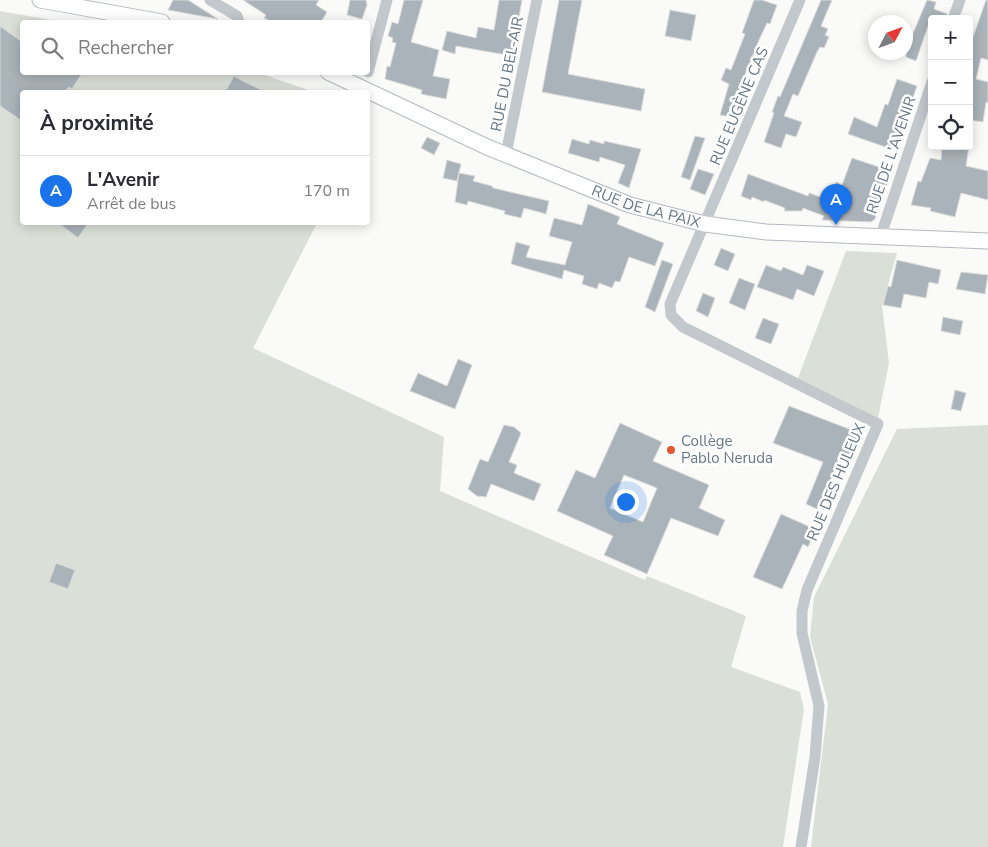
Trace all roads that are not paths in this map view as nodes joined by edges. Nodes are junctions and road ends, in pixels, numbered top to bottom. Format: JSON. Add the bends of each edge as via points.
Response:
{"nodes":[{"id":1,"x":40,"y":0,"type":"edge"},
{"id":2,"x":210,"y":0,"type":"edge"},
{"id":3,"x":387,"y":0,"type":"edge"},
{"id":4,"x":537,"y":0,"type":"edge"},
{"id":5,"x":800,"y":0,"type":"edge"},
{"id":6,"x":960,"y":0,"type":"edge"},
{"id":7,"x":955,"y":15,"type":"edge"},
{"id":8,"x":151,"y":20,"type":"edge"},
{"id":9,"x":238,"y":20,"type":"edge"},
{"id":10,"x":370,"y":61,"type":"edge"},
{"id":11,"x":334,"y":75,"type":"edge"},
{"id":12,"x":366,"y":75,"type":"edge"},
{"id":13,"x":363,"y":89,"type":"joint"},
{"id":14,"x":370,"y":92,"type":"edge"},
{"id":15,"x":928,"y":94,"type":"edge"},
{"id":16,"x":506,"y":154,"type":"junction"},
{"id":17,"x":705,"y":224,"type":"junction"},
{"id":18,"x":880,"y":238,"type":"junction"},
{"id":19,"x":988,"y":241,"type":"edge"},
{"id":20,"x":801,"y":847,"type":"edge"}],
"edges":[{"from":1,"to":8,"type":"street"},
{"from":2,"to":9,"type":"street"},
{"from":3,"to":10,"type":"street"},
{"from":4,"to":16,"type":"street","name":"RUE DU BEL-AIR"},
{"from":5,"to":17,"type":"street","name":"RUE EUGÈNE CAS"},
{"from":6,"to":7,"type":"street"},
{"from":11,"to":13,"type":"street","name":"RUE DE LA PAIX"},
{"from":12,"to":13,"type":"street"},
{"from":14,"to":16,"type":"street","name":"RUE DE LA PAIX"},
{"from":15,"to":18,"type":"street","name":"RUE DE L'AVENIR"},
{"from":16,"to":17,"type":"street","name":"RUE DE LA PAIX","via":[[630,205]]},
{"from":17,"to":18,"type":"street","name":"RUE DE LA PAIX","via":[[766,232]]},
{"from":17,"to":20,"type":"street","name":"RUE DES HULEUX","via":[[670,304],[671,315],[683,326],[878,424],[807,590],[802,612],[802,633],[819,706]]},
{"from":18,"to":19,"type":"street","name":"RUE DE LA PAIX"}]}
